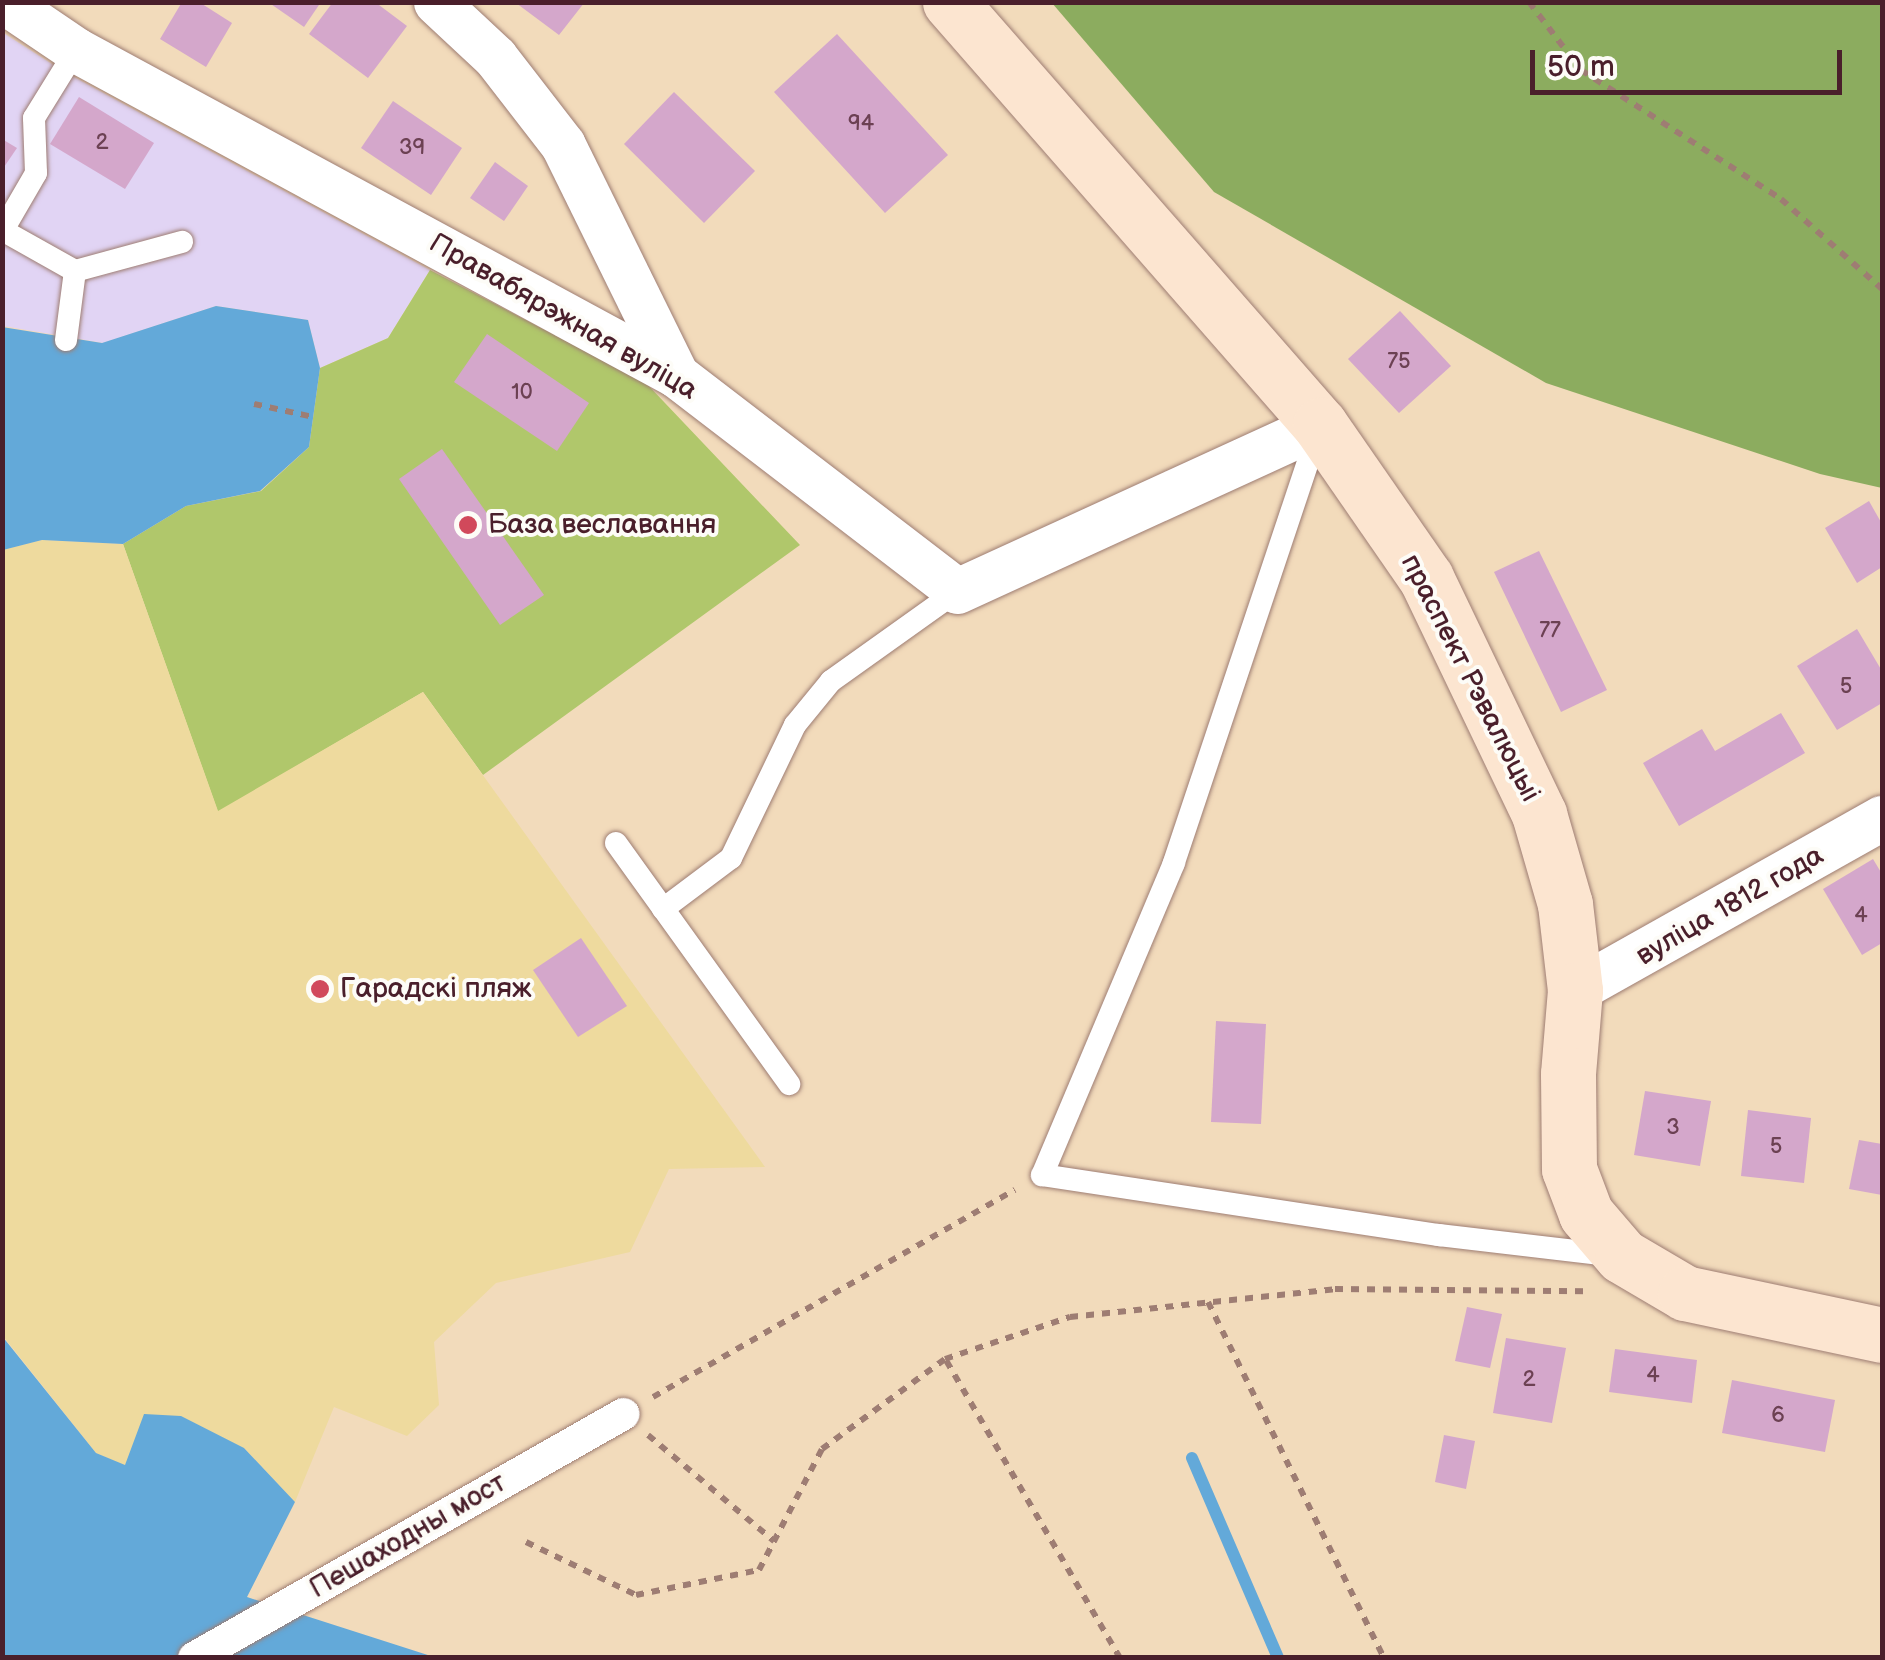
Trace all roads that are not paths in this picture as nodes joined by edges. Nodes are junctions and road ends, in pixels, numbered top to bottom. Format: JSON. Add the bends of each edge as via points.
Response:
{"nodes":[{"id":1,"x":6,"y":2,"type":"edge"},
{"id":2,"x":436,"y":2,"type":"edge"},
{"id":3,"x":950,"y":2,"type":"edge"},
{"id":4,"x":76,"y":50,"type":"junction"},
{"id":5,"x":3,"y":230,"type":"edge"},
{"id":6,"x":182,"y":242,"type":"dead end"},
{"id":7,"x":75,"y":271,"type":"junction"},
{"id":8,"x":66,"y":340,"type":"dead end"},
{"id":9,"x":676,"y":375,"type":"junction"},
{"id":10,"x":1320,"y":426,"type":"junction"},
{"id":11,"x":957,"y":591,"type":"junction"},
{"id":12,"x":1882,"y":818,"type":"edge"},
{"id":13,"x":616,"y":843,"type":"dead end"},
{"id":14,"x":663,"y":909,"type":"junction"},
{"id":15,"x":1575,"y":990,"type":"junction"},
{"id":16,"x":790,"y":1084,"type":"dead end"},
{"id":17,"x":1615,"y":1274,"type":"junction"},
{"id":18,"x":1882,"y":1335,"type":"edge"},
{"id":19,"x":623,"y":1414,"type":"road end"},
{"id":20,"x":194,"y":1658,"type":"edge"}],
"edges":[{"from":1,"to":4,"type":"street","name":"Правабярэжная вуліца"},
{"from":2,"to":9,"type":"street","via":[[495,57],[563,145]]},
{"from":3,"to":10,"type":"main road","name":"праспект Рэвалюцыі"},
{"from":4,"to":5,"type":"lane","via":[[34,118],[36,173]]},
{"from":4,"to":9,"type":"street","name":"Правабярэжная вуліца"},
{"from":5,"to":7,"type":"lane"},
{"from":6,"to":7,"type":"lane"},
{"from":7,"to":8,"type":"lane"},
{"from":9,"to":11,"type":"street","name":"Правабярэжная вуліца"},
{"from":10,"to":11,"type":"street"},
{"from":10,"to":15,"type":"main road","name":"праспект Рэвалюцыі","via":[[1426,578],[1539,814],[1565,904]]},
{"from":10,"to":17,"type":"lane","via":[[1174,863],[1042,1174],[1439,1235]]},
{"from":11,"to":14,"type":"lane","via":[[831,680],[795,725],[731,858]]},
{"from":12,"to":15,"type":"street","name":"вуліца 1812 года"},
{"from":13,"to":14,"type":"lane"},
{"from":14,"to":16,"type":"lane"},
{"from":15,"to":17,"type":"main road","name":"праспект Рэвалюцыі","via":[[1569,1169]]},
{"from":17,"to":18,"type":"main road","name":"праспект Рэвалюцыі"},
{"from":19,"to":20,"type":"street","name":"Пешаходны мост"}]}
